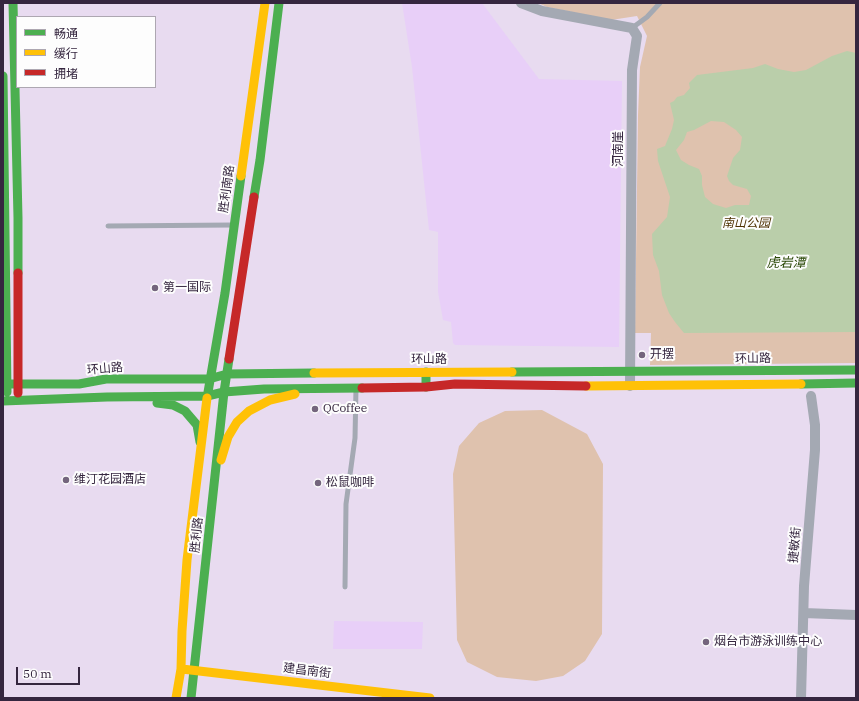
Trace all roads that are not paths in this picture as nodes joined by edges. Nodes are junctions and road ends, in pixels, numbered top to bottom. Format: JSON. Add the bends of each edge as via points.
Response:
{"nodes":[{"id":1,"x":13,"y":3,"type":"edge"},
{"id":2,"x":265,"y":3,"type":"edge"},
{"id":3,"x":279,"y":3,"type":"edge"},
{"id":4,"x":522,"y":3,"type":"edge"},
{"id":5,"x":660,"y":3,"type":"edge"},
{"id":6,"x":632,"y":28,"type":"junction"},
{"id":7,"x":3,"y":76,"type":"edge"},
{"id":8,"x":18,"y":218,"type":"junction"},
{"id":9,"x":4,"y":219,"type":"edge"},
{"id":10,"x":234,"y":225,"type":"junction"},
{"id":11,"x":108,"y":226,"type":"dead end"},
{"id":12,"x":856,"y":370,"type":"edge"},
{"id":13,"x":426,"y":372,"type":"junction"},
{"id":14,"x":630,"y":372,"type":"junction"},
{"id":15,"x":227,"y":374,"type":"junction"},
{"id":16,"x":209,"y":379,"type":"junction"},
{"id":17,"x":18,"y":383,"type":"junction"},
{"id":18,"x":856,"y":383,"type":"edge"},
{"id":19,"x":5,"y":384,"type":"edge"},
{"id":20,"x":630,"y":386,"type":"junction"},
{"id":21,"x":426,"y":387,"type":"junction"},
{"id":22,"x":356,"y":388,"type":"junction"},
{"id":23,"x":330,"y":389,"type":"junction"},
{"id":24,"x":224,"y":392,"type":"junction"},
{"id":25,"x":207,"y":396,"type":"junction"},
{"id":26,"x":811,"y":396,"type":"dead end"},
{"id":27,"x":117,"y":397,"type":"junction"},
{"id":28,"x":18,"y":400,"type":"junction"},
{"id":29,"x":5,"y":401,"type":"edge"},
{"id":30,"x":200,"y":450,"type":"junction"},
{"id":31,"x":215,"y":481,"type":"junction"},
{"id":32,"x":345,"y":587,"type":"dead end"},
{"id":33,"x":804,"y":613,"type":"junction"},
{"id":34,"x":856,"y":615,"type":"edge"},
{"id":35,"x":181,"y":669,"type":"junction"},
{"id":36,"x":195,"y":670,"type":"junction"},
{"id":37,"x":176,"y":698,"type":"edge"},
{"id":38,"x":191,"y":698,"type":"edge"},
{"id":39,"x":430,"y":698,"type":"edge"},
{"id":40,"x":801,"y":698,"type":"edge"}],
"edges":[{"from":1,"to":8,"type":"main road"},
{"from":2,"to":10,"type":"main road","name":"胜利南路"},
{"from":3,"to":15,"type":"main road","via":[[260,160]]},
{"from":4,"to":6,"type":"street","via":[[542,11]]},
{"from":5,"to":6,"type":"lane"},
{"from":6,"to":14,"type":"street","name":"河南崖","via":[[637,36],[632,70]]},
{"from":7,"to":9,"type":"main road"},
{"from":8,"to":9,"type":"main road"},
{"from":8,"to":17,"type":"main road"},
{"from":9,"to":19,"type":"main road"},
{"from":10,"to":11,"type":"lane"},
{"from":10,"to":16,"type":"main road","name":"胜利南路","via":[[225,293]]},
{"from":12,"to":14,"type":"main road","name":"环山路"},
{"from":13,"to":14,"type":"main road","name":"环山路"},
{"from":13,"to":15,"type":"main road","name":"环山路"},
{"from":13,"to":21,"type":"main road"},
{"from":14,"to":20,"type":"street","name":"河南崖"},
{"from":15,"to":16,"type":"main road","name":"环山路"},
{"from":15,"to":24,"type":"main road","name":"胜利路"},
{"from":16,"to":17,"type":"main road","name":"环山路","via":[[106,379],[79,384]]},
{"from":16,"to":25,"type":"main road","name":"胜利路"},
{"from":17,"to":19,"type":"main road","name":"环山路"},
{"from":17,"to":28,"type":"main road"},
{"from":18,"to":20,"type":"main road","name":"环山路"},
{"from":19,"to":29,"type":"main road"},
{"from":20,"to":21,"type":"main road","name":"环山路","via":[[455,384]]},
{"from":21,"to":22,"type":"main road","name":"环山路"},
{"from":22,"to":23,"type":"main road","name":"环山路"},
{"from":22,"to":32,"type":"lane","via":[[355,438],[346,504]]},
{"from":23,"to":24,"type":"main road","name":"环山路"},
{"from":23,"to":31,"type":"main road","via":[[270,400],[249,410],[228,436]]},
{"from":24,"to":25,"type":"main road","name":"环山路"},
{"from":24,"to":31,"type":"main road","name":"胜利路"},
{"from":25,"to":27,"type":"main road","name":"环山路"},
{"from":25,"to":30,"type":"main road","name":"胜利路"},
{"from":26,"to":33,"type":"street","name":"捷敏街","via":[[815,450]]},
{"from":27,"to":28,"type":"main road","name":"环山路"},
{"from":27,"to":30,"type":"main road","via":[[173,405],[184,411],[197,425]]},
{"from":28,"to":29,"type":"main road","name":"环山路"},
{"from":30,"to":35,"type":"main road","name":"胜利路","via":[[187,560]]},
{"from":31,"to":36,"type":"main road","name":"胜利路"},
{"from":33,"to":34,"type":"street"},
{"from":33,"to":40,"type":"street","name":"捷敏街"},
{"from":35,"to":36,"type":"main road","name":"建昌南街"},
{"from":35,"to":37,"type":"main road","name":"胜利路"},
{"from":36,"to":38,"type":"main road","name":"胜利路"},
{"from":36,"to":39,"type":"main road","name":"建昌南街"}]}
